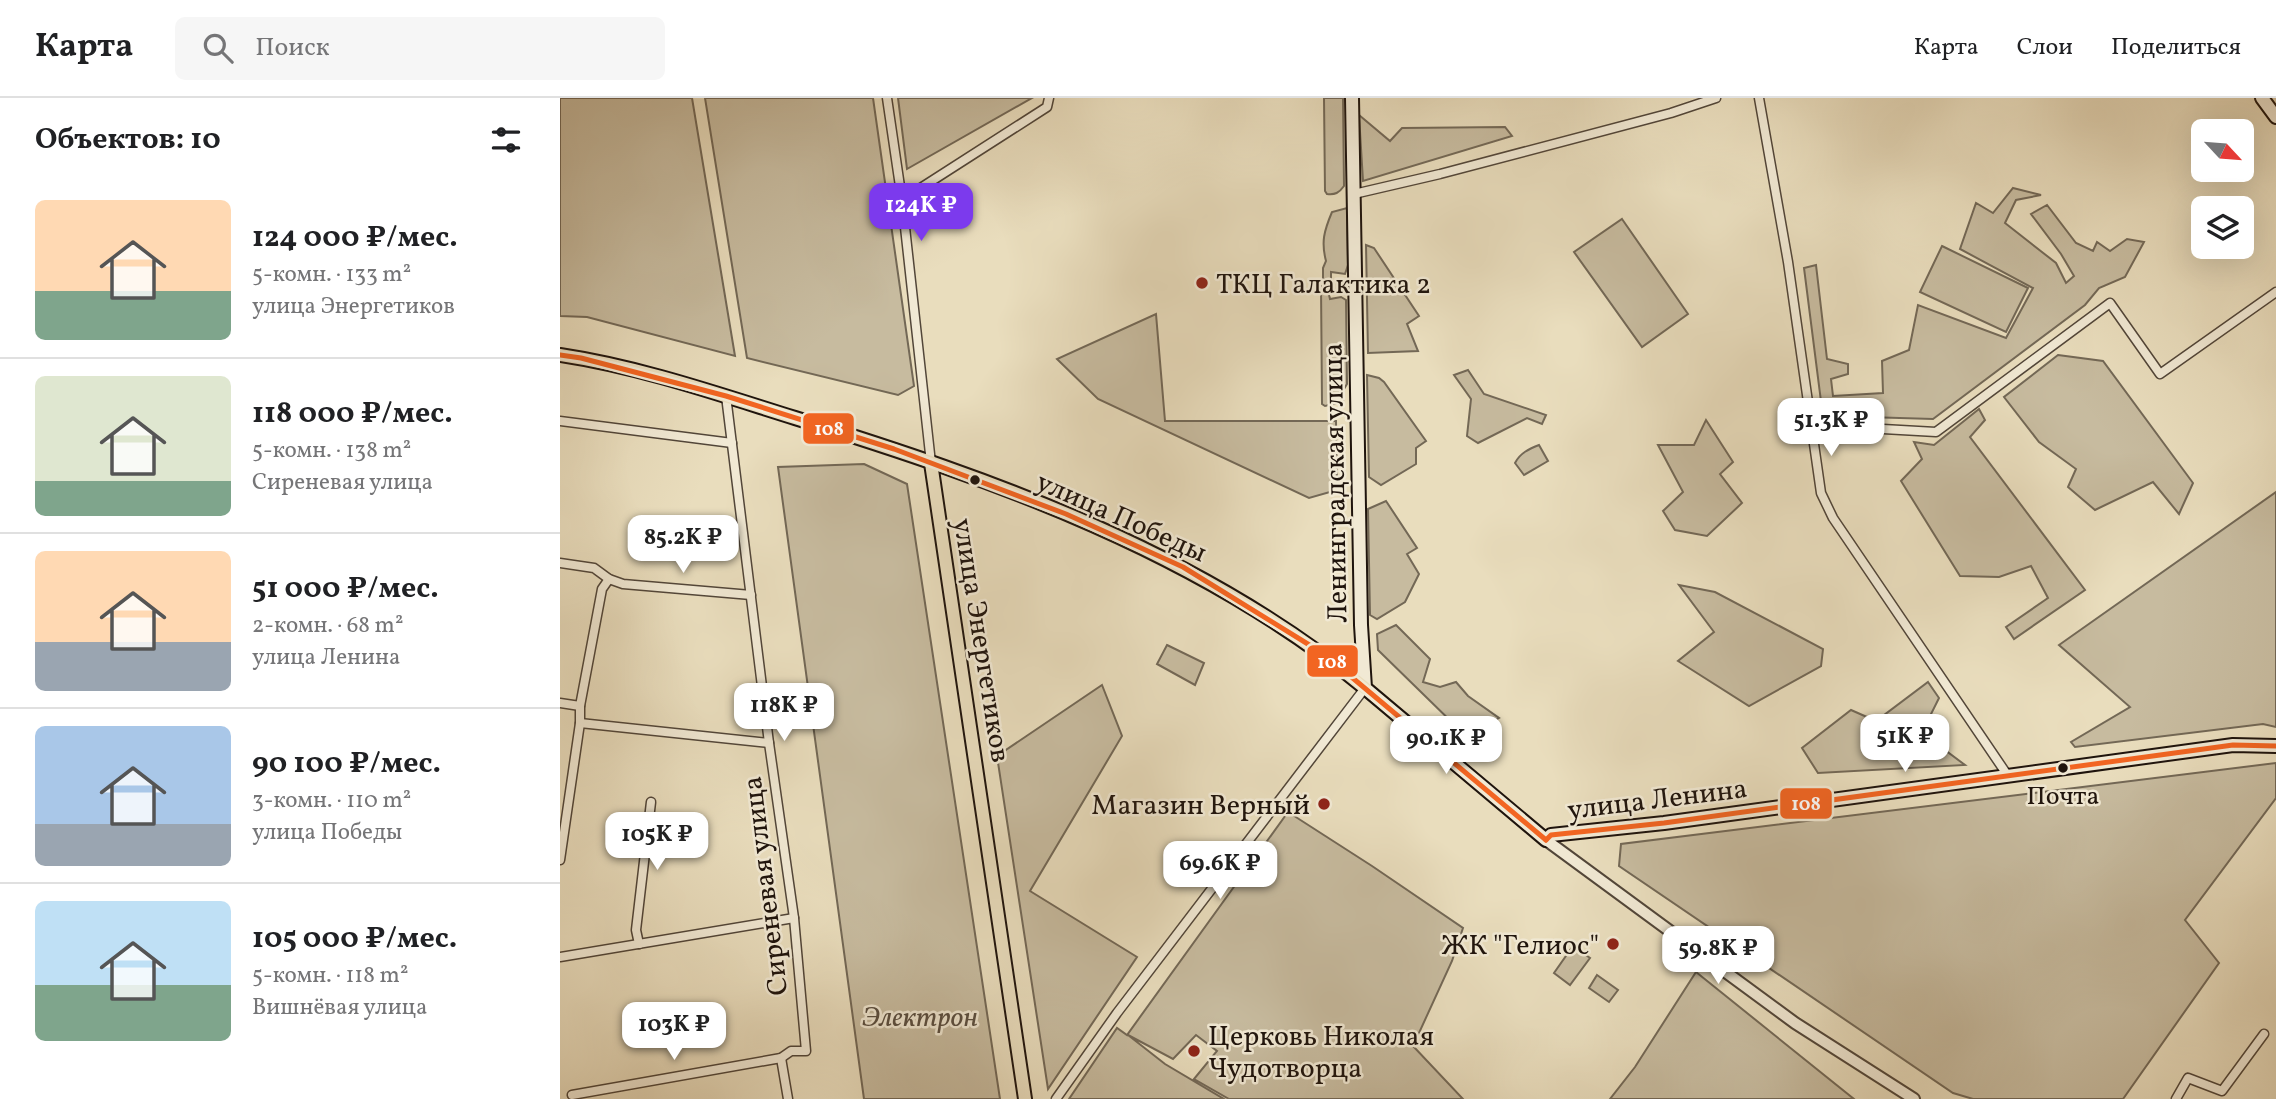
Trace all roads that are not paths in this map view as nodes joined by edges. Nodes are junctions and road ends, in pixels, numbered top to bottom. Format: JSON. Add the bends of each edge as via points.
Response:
{"nodes":[{"id":1,"x":887,"y":98,"type":"edge"},
{"id":2,"x":1049,"y":98,"type":"edge"},
{"id":3,"x":1352,"y":98,"type":"edge"},
{"id":4,"x":1716,"y":98,"type":"edge"},
{"id":5,"x":1759,"y":98,"type":"edge"},
{"id":6,"x":2262,"y":98,"type":"edge"},
{"id":7,"x":2276,"y":117,"type":"edge"},
{"id":8,"x":1354,"y":194,"type":"junction"},
{"id":9,"x":902,"y":200,"type":"junction"},
{"id":10,"x":2276,"y":292,"type":"edge"},
{"id":11,"x":560,"y":355,"type":"edge"},
{"id":12,"x":726,"y":396,"type":"junction"},
{"id":13,"x":560,"y":421,"type":"edge"},
{"id":14,"x":1812,"y":425,"type":"junction"},
{"id":15,"x":732,"y":443,"type":"junction"},
{"id":16,"x":931,"y":463,"type":"junction"},
{"id":17,"x":560,"y":563,"type":"edge"},
{"id":18,"x":609,"y":579,"type":"junction"},
{"id":19,"x":751,"y":595,"type":"junction"},
{"id":20,"x":1365,"y":688,"type":"junction"},
{"id":21,"x":560,"y":703,"type":"edge"},
{"id":22,"x":580,"y":706,"type":"junction"},
{"id":23,"x":580,"y":723,"type":"junction"},
{"id":24,"x":769,"y":743,"type":"junction"},
{"id":25,"x":2276,"y":746,"type":"edge"},
{"id":26,"x":2008,"y":776,"type":"junction"},
{"id":27,"x":651,"y":802,"type":"dead end"},
{"id":28,"x":1546,"y":840,"type":"junction"},
{"id":29,"x":560,"y":860,"type":"edge"},
{"id":30,"x":794,"y":918,"type":"junction"},
{"id":31,"x":639,"y":944,"type":"junction"},
{"id":32,"x":560,"y":957,"type":"edge"},
{"id":33,"x":2264,"y":1034,"type":"dead end"},
{"id":34,"x":780,"y":1058,"type":"junction"},
{"id":35,"x":572,"y":1095,"type":"dead end"},
{"id":36,"x":788,"y":1099,"type":"edge"},
{"id":37,"x":1026,"y":1099,"type":"edge"},
{"id":38,"x":1056,"y":1099,"type":"edge"},
{"id":39,"x":1913,"y":1099,"type":"edge"},
{"id":40,"x":2176,"y":1099,"type":"edge"}],
"edges":[{"from":1,"to":9,"type":"street","name":"улица Энергетиков"},
{"from":2,"to":9,"type":"street","via":[[1047,107]]},
{"from":3,"to":8,"type":"main road","name":"Ленинградская улица"},
{"from":4,"to":8,"type":"street"},
{"from":5,"to":14,"type":"street"},
{"from":6,"to":7,"type":"main road"},
{"from":8,"to":20,"type":"main road","name":"Ленинградская улица"},
{"from":9,"to":16,"type":"street","name":"улица Энергетиков"},
{"from":10,"to":14,"type":"street","via":[[2160,374],[2110,303],[1936,432]]},
{"from":11,"to":12,"type":"main road","name":"улица Победы"},
{"from":12,"to":15,"type":"street","name":"Сиреневая улица"},
{"from":12,"to":16,"type":"main road","name":"улица Победы"},
{"from":13,"to":15,"type":"street"},
{"from":14,"to":26,"type":"street","via":[[1821,493],[1833,518]]},
{"from":15,"to":19,"type":"street","name":"Сиреневая улица"},
{"from":16,"to":20,"type":"main road","name":"улица Победы","via":[[1066,514],[1183,567],[1324,654]]},
{"from":16,"to":37,"type":"main road","name":"улица Энергетиков"},
{"from":17,"to":18,"type":"street","via":[[594,568]]},
{"from":18,"to":19,"type":"street"},
{"from":18,"to":22,"type":"street","via":[[601,589]]},
{"from":19,"to":24,"type":"street","name":"Сиреневая улица"},
{"from":20,"to":28,"type":"main road","name":"улица Победы"},
{"from":20,"to":38,"type":"street"},
{"from":21,"to":22,"type":"street"},
{"from":22,"to":23,"type":"street"},
{"from":23,"to":24,"type":"street"},
{"from":23,"to":29,"type":"street"},
{"from":24,"to":30,"type":"street","name":"Сиреневая улица"},
{"from":25,"to":26,"type":"main road","name":"улица Ленина","via":[[2233,745]]},
{"from":26,"to":28,"type":"main road","name":"улица Ленина","via":[[1551,835]]},
{"from":27,"to":31,"type":"street","via":[[636,930]]},
{"from":28,"to":39,"type":"street","via":[[1795,1023]]},
{"from":30,"to":31,"type":"street"},
{"from":30,"to":34,"type":"street","name":"Сиреневая улица","via":[[806,1051],[791,1051]]},
{"from":31,"to":32,"type":"street"},
{"from":33,"to":40,"type":"street","via":[[2222,1091],[2188,1078]]},
{"from":34,"to":35,"type":"street"},
{"from":34,"to":36,"type":"street"}]}
